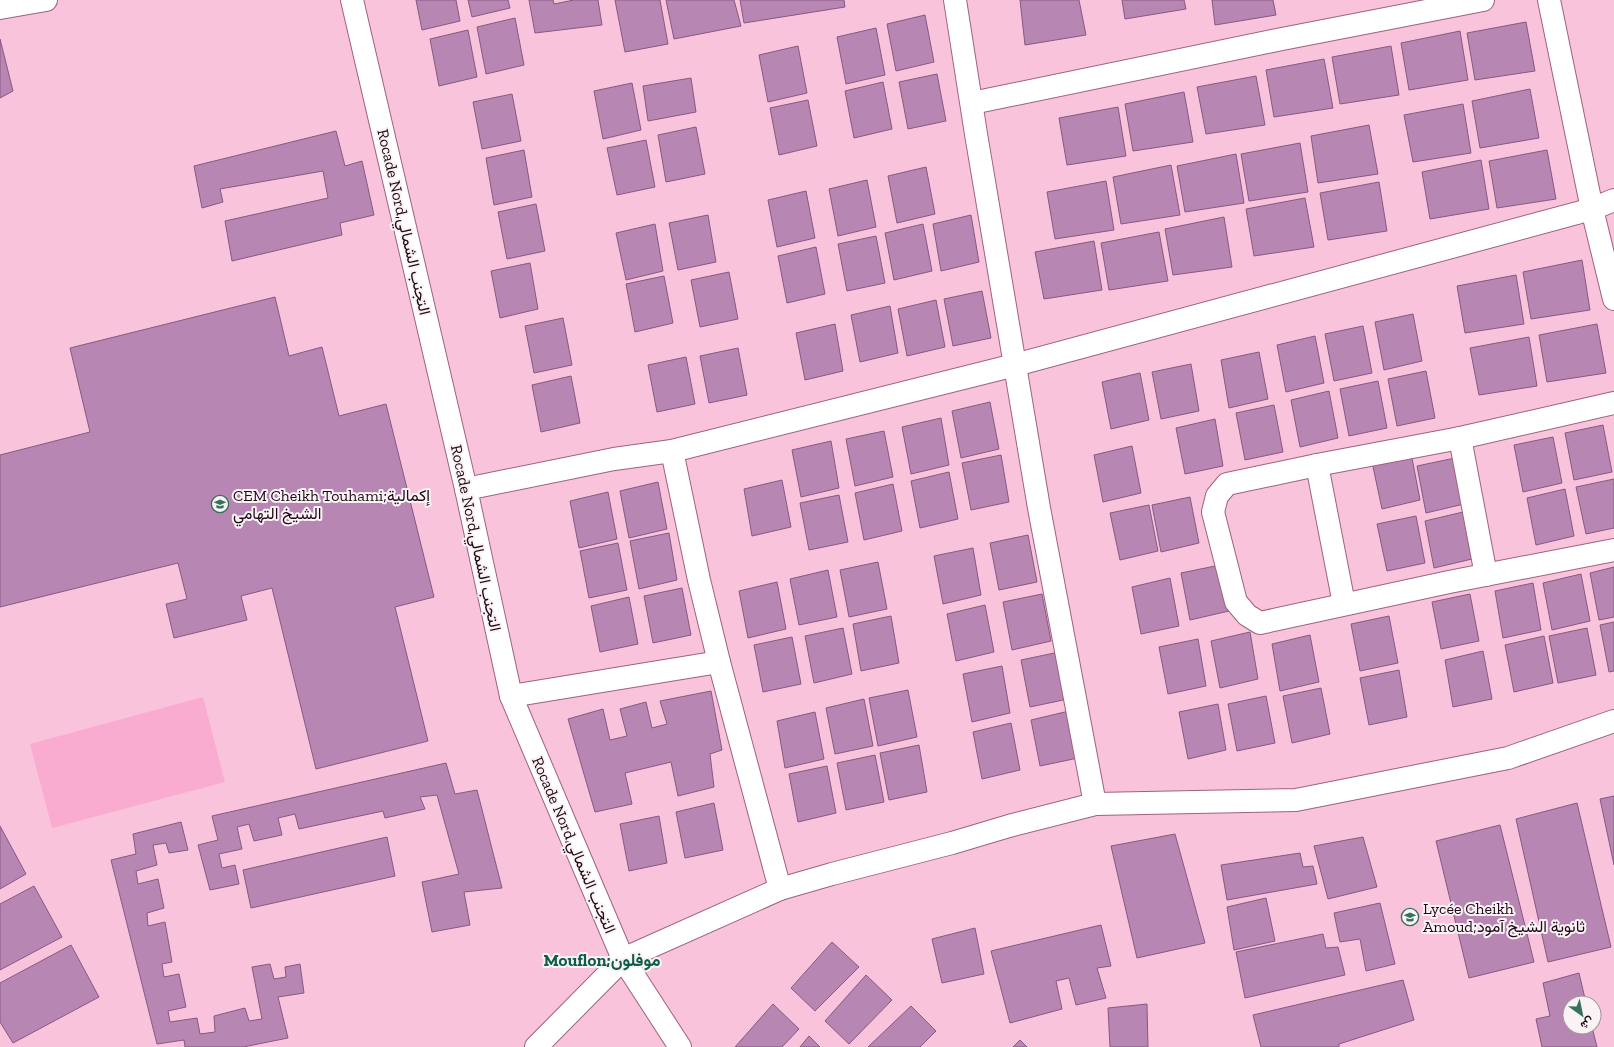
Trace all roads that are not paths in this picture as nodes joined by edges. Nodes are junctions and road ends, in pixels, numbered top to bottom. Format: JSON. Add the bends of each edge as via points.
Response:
{"nodes":[{"id":1,"x":46,"y":0,"type":"edge"},
{"id":2,"x":352,"y":0,"type":"edge"},
{"id":3,"x":955,"y":0,"type":"edge"},
{"id":4,"x":1483,"y":0,"type":"edge"},
{"id":5,"x":1549,"y":0,"type":"edge"},
{"id":6,"x":0,"y":8,"type":"edge"},
{"id":7,"x":972,"y":103,"type":"junction"},
{"id":8,"x":1614,"y":200,"type":"edge"},
{"id":9,"x":1592,"y":209,"type":"junction"},
{"id":10,"x":1614,"y":299,"type":"edge"},
{"id":11,"x":1015,"y":365,"type":"junction"},
{"id":12,"x":1614,"y":403,"type":"edge"},
{"id":13,"x":1460,"y":438,"type":"junction"},
{"id":14,"x":672,"y":450,"type":"junction"},
{"id":15,"x":1317,"y":465,"type":"junction"},
{"id":16,"x":466,"y":489,"type":"junction"},
{"id":17,"x":1614,"y":550,"type":"edge"},
{"id":18,"x":1486,"y":575,"type":"junction"},
{"id":19,"x":1344,"y":604,"type":"junction"},
{"id":20,"x":718,"y":662,"type":"junction"},
{"id":21,"x":511,"y":696,"type":"junction"},
{"id":22,"x":1614,"y":721,"type":"edge"},
{"id":23,"x":1095,"y":804,"type":"junction"},
{"id":24,"x":780,"y":889,"type":"junction"},
{"id":25,"x":623,"y":959,"type":"junction"},
{"id":26,"x":536,"y":1047,"type":"edge"},
{"id":27,"x":680,"y":1047,"type":"edge"}],
"edges":[{"from":1,"to":6,"type":"street"},
{"from":2,"to":16,"type":"street","name":"Rocade Nord,التجنب الشمالي"},
{"from":3,"to":7,"type":"street"},
{"from":4,"to":7,"type":"street"},
{"from":5,"to":9,"type":"street"},
{"from":7,"to":11,"type":"street"},
{"from":8,"to":9,"type":"street"},
{"from":9,"to":10,"type":"street"},
{"from":9,"to":11,"type":"street"},
{"from":11,"to":14,"type":"street"},
{"from":11,"to":23,"type":"street","via":[[1039,508]]},
{"from":12,"to":13,"type":"street"},
{"from":13,"to":15,"type":"street"},
{"from":13,"to":18,"type":"street"},
{"from":14,"to":16,"type":"street"},
{"from":14,"to":20,"type":"street"},
{"from":15,"to":19,"type":"street"},
{"from":15,"to":19,"type":"street","via":[[1227,484],[1217,496],[1213,512],[1236,602],[1247,615],[1260,623]]},
{"from":16,"to":21,"type":"street","name":"Rocade Nord,التجنب الشمالي"},
{"from":17,"to":18,"type":"street"},
{"from":18,"to":19,"type":"street"},
{"from":20,"to":21,"type":"street"},
{"from":20,"to":24,"type":"street"},
{"from":21,"to":25,"type":"street","name":"Rocade Nord,التجنب الشمالي"},
{"from":22,"to":23,"type":"street","via":[[1508,758],[1296,800]]},
{"from":23,"to":24,"type":"street"},
{"from":24,"to":25,"type":"street"},
{"from":25,"to":26,"type":"street"},
{"from":25,"to":27,"type":"street","name":"Rocade Nord,التجنب الشمالي"}]}
